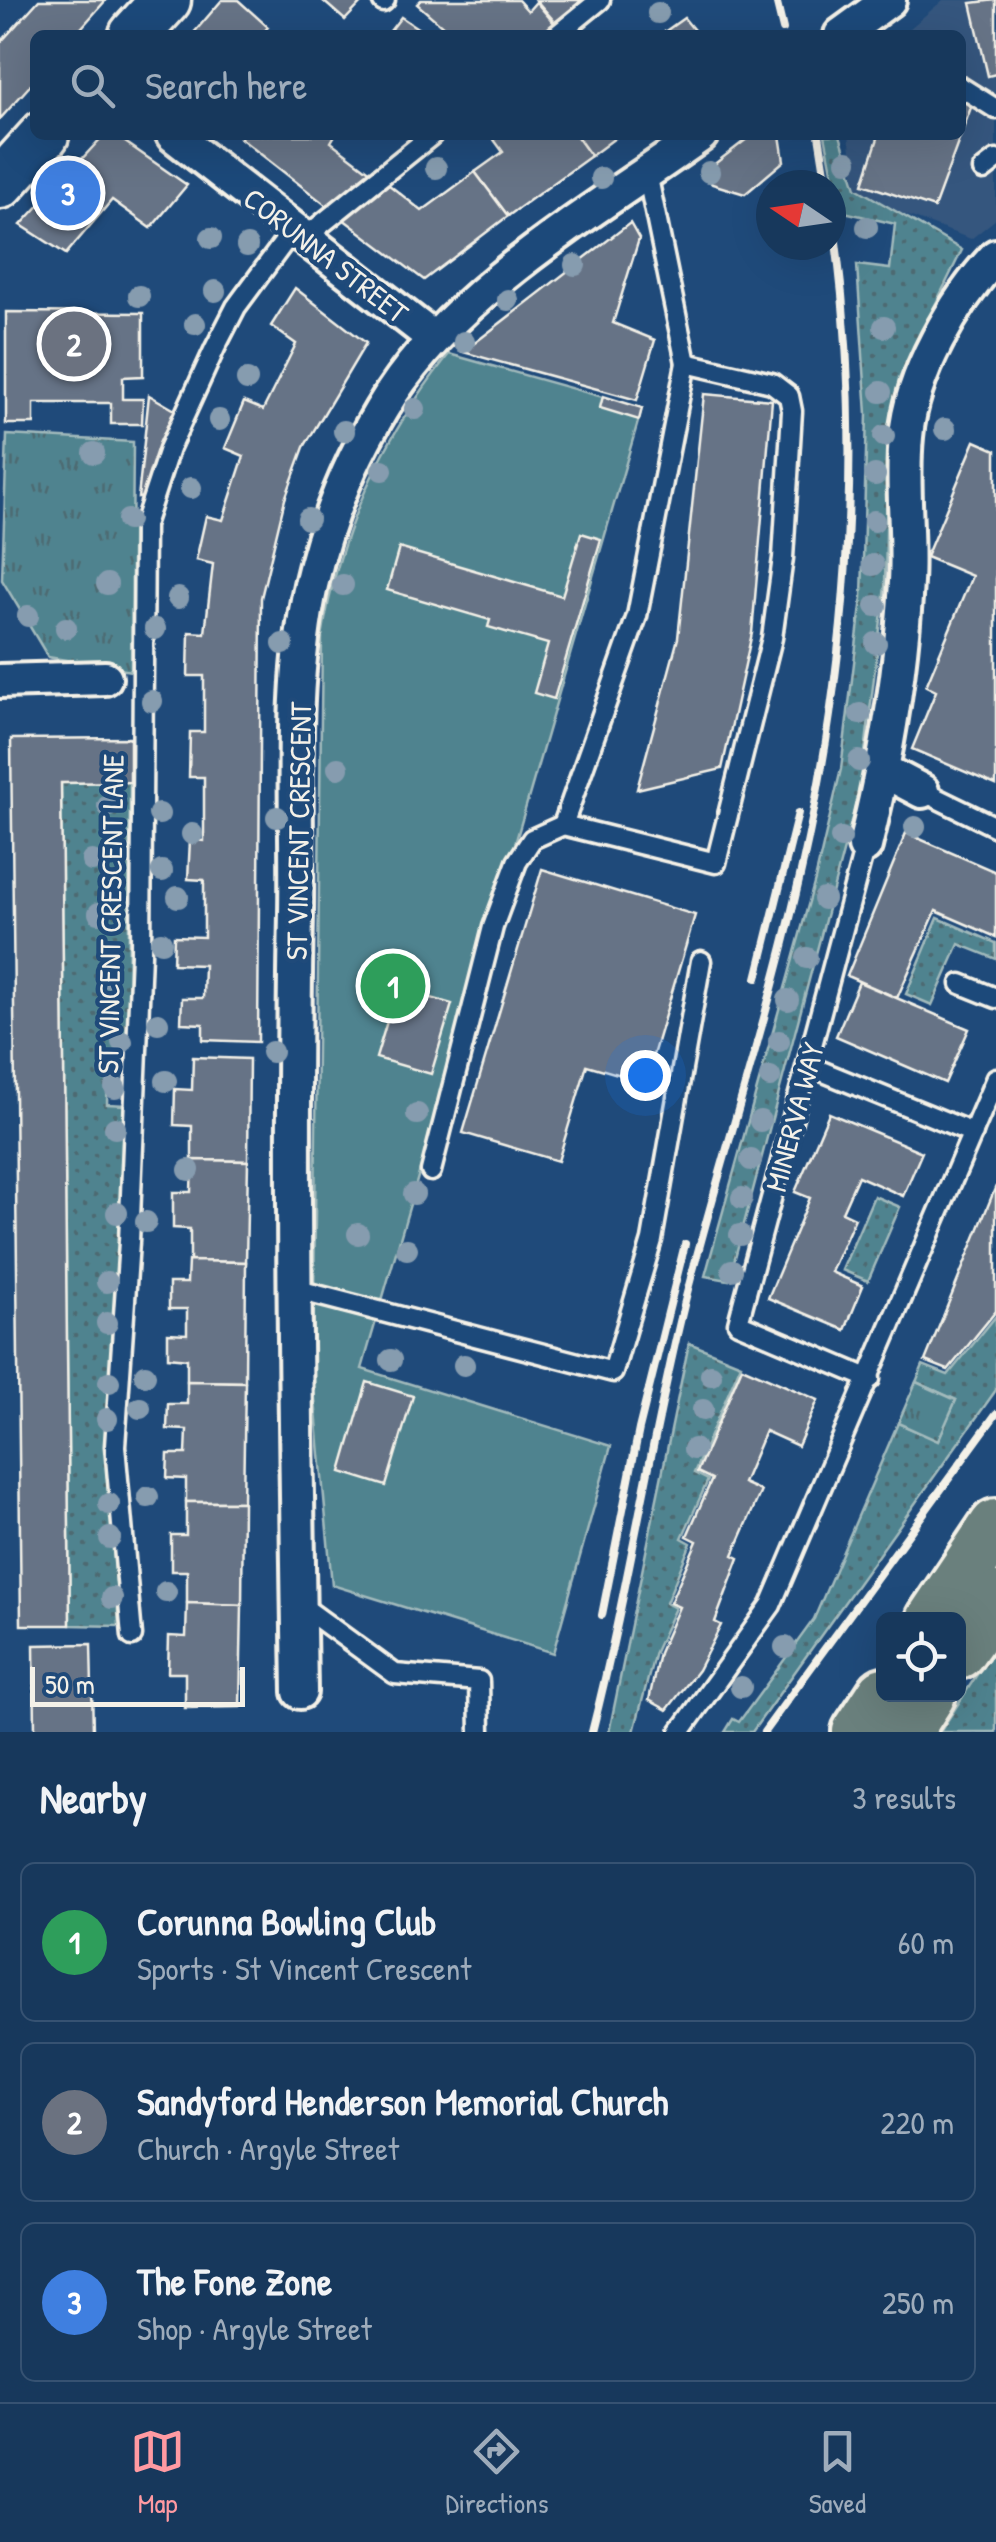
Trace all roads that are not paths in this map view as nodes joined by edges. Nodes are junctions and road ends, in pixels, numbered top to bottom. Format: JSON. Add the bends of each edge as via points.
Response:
{"nodes":[{"id":1,"x":166,"y":0,"type":"edge"},
{"id":2,"x":600,"y":0,"type":"edge"},
{"id":3,"x":890,"y":0,"type":"edge"},
{"id":4,"x":139,"y":30,"type":"edge"},
{"id":5,"x":563,"y":30,"type":"edge"},
{"id":6,"x":847,"y":30,"type":"edge"},
{"id":7,"x":966,"y":90,"type":"edge"},
{"id":8,"x":996,"y":109,"type":"edge"},
{"id":9,"x":40,"y":140,"type":"edge"},
{"id":10,"x":179,"y":140,"type":"edge"},
{"id":11,"x":425,"y":140,"type":"edge"},
{"id":12,"x":694,"y":140,"type":"edge"},
{"id":13,"x":647,"y":173,"type":"junction"},
{"id":14,"x":0,"y":184,"type":"edge"},
{"id":15,"x":298,"y":234,"type":"junction"},
{"id":16,"x":996,"y":256,"type":"edge"},
{"id":17,"x":432,"y":337,"type":"junction"},
{"id":18,"x":686,"y":363,"type":"junction"},
{"id":19,"x":105,"y":678,"type":"dead end"},
{"id":20,"x":0,"y":681,"type":"edge"},
{"id":21,"x":884,"y":772,"type":"junction"},
{"id":22,"x":922,"y":791,"type":"joint"},
{"id":23,"x":563,"y":825,"type":"junction"},
{"id":24,"x":996,"y":827,"type":"edge"},
{"id":25,"x":866,"y":846,"type":"joint"},
{"id":26,"x":701,"y":961,"type":"dead end"},
{"id":27,"x":961,"y":984,"type":"dead end"},
{"id":28,"x":996,"y":998,"type":"edge"},
{"id":29,"x":809,"y":1066,"type":"junction"},
{"id":30,"x":996,"y":1078,"type":"edge"},
{"id":31,"x":973,"y":1133,"type":"junction"},
{"id":32,"x":431,"y":1171,"type":"dead end"},
{"id":33,"x":294,"y":1289,"type":"junction"},
{"id":34,"x":870,"y":1379,"type":"junction"},
{"id":35,"x":996,"y":1526,"type":"edge"},
{"id":36,"x":996,"y":1599,"type":"edge"},
{"id":37,"x":299,"y":1604,"type":"junction"},
{"id":38,"x":937,"y":1612,"type":"edge"},
{"id":39,"x":132,"y":1636,"type":"dead end"},
{"id":40,"x":966,"y":1641,"type":"edge"},
{"id":41,"x":300,"y":1692,"type":"dead end"},
{"id":42,"x":879,"y":1702,"type":"edge"},
{"id":43,"x":924,"y":1702,"type":"edge"},
{"id":44,"x":480,"y":1732,"type":"edge"},
{"id":45,"x":680,"y":1732,"type":"edge"},
{"id":46,"x":859,"y":1732,"type":"edge"},
{"id":47,"x":904,"y":1732,"type":"edge"}],
"edges":[{"from":1,"to":4,"type":"street"},
{"from":2,"to":5,"type":"lane"},
{"from":3,"to":6,"type":"street"},
{"from":7,"to":8,"type":"lane"},
{"from":9,"to":14,"type":"street"},
{"from":10,"to":15,"type":"street","name":"CORUNNA STREET"},
{"from":11,"to":15,"type":"lane","name":"ST VINCENT CRESCENT LANE"},
{"from":12,"to":13,"type":"street","name":"ST VINCENT CRESCENT"},
{"from":13,"to":17,"type":"street","name":"ST VINCENT CRESCENT"},
{"from":13,"to":18,"type":"lane"},
{"from":15,"to":17,"type":"street","name":"CORUNNA STREET"},
{"from":15,"to":39,"type":"lane","name":"ST VINCENT CRESCENT LANE","via":[[236,307],[169,450],[144,525],[141,954],[115,1446]]},
{"from":16,"to":21,"type":"street","name":"MINERVA WAY","via":[[970,283],[930,352],[906,434],[906,582]]},
{"from":17,"to":33,"type":"street","name":"ST VINCENT CRESCENT","via":[[390,395],[342,487],[305,619]]},
{"from":18,"to":23,"type":"lane","via":[[638,616]]},
{"from":18,"to":23,"type":"lane","via":[[772,383],[790,396],[783,558],[772,638],[716,863]]},
{"from":19,"to":20,"type":"street"},
{"from":21,"to":22,"type":"street"},
{"from":21,"to":25,"type":"street","name":"MINERVA WAY"},
{"from":22,"to":24,"type":"lane"},
{"from":23,"to":32,"type":"lane","via":[[532,838],[517,862],[493,927]]},
{"from":25,"to":29,"type":"lane","name":"MINERVA WAY"},
{"from":26,"to":33,"type":"lane","via":[[652,1240],[612,1372]]},
{"from":27,"to":28,"type":"lane"},
{"from":29,"to":31,"type":"lane"},
{"from":29,"to":34,"type":"lane","name":"MINERVA WAY","via":[[738,1323]]},
{"from":30,"to":31,"type":"lane"},
{"from":31,"to":34,"type":"lane"},
{"from":33,"to":37,"type":"street","name":"ST VINCENT CRESCENT"},
{"from":34,"to":45,"type":"lane","via":[[771,1605]]},
{"from":35,"to":38,"type":"main road"},
{"from":36,"to":40,"type":"main road"},
{"from":37,"to":41,"type":"street","name":"ST VINCENT CRESCENT"},
{"from":37,"to":44,"type":"lane","via":[[395,1674],[479,1681]]},
{"from":42,"to":46,"type":"main road"},
{"from":43,"to":47,"type":"main road"}]}
